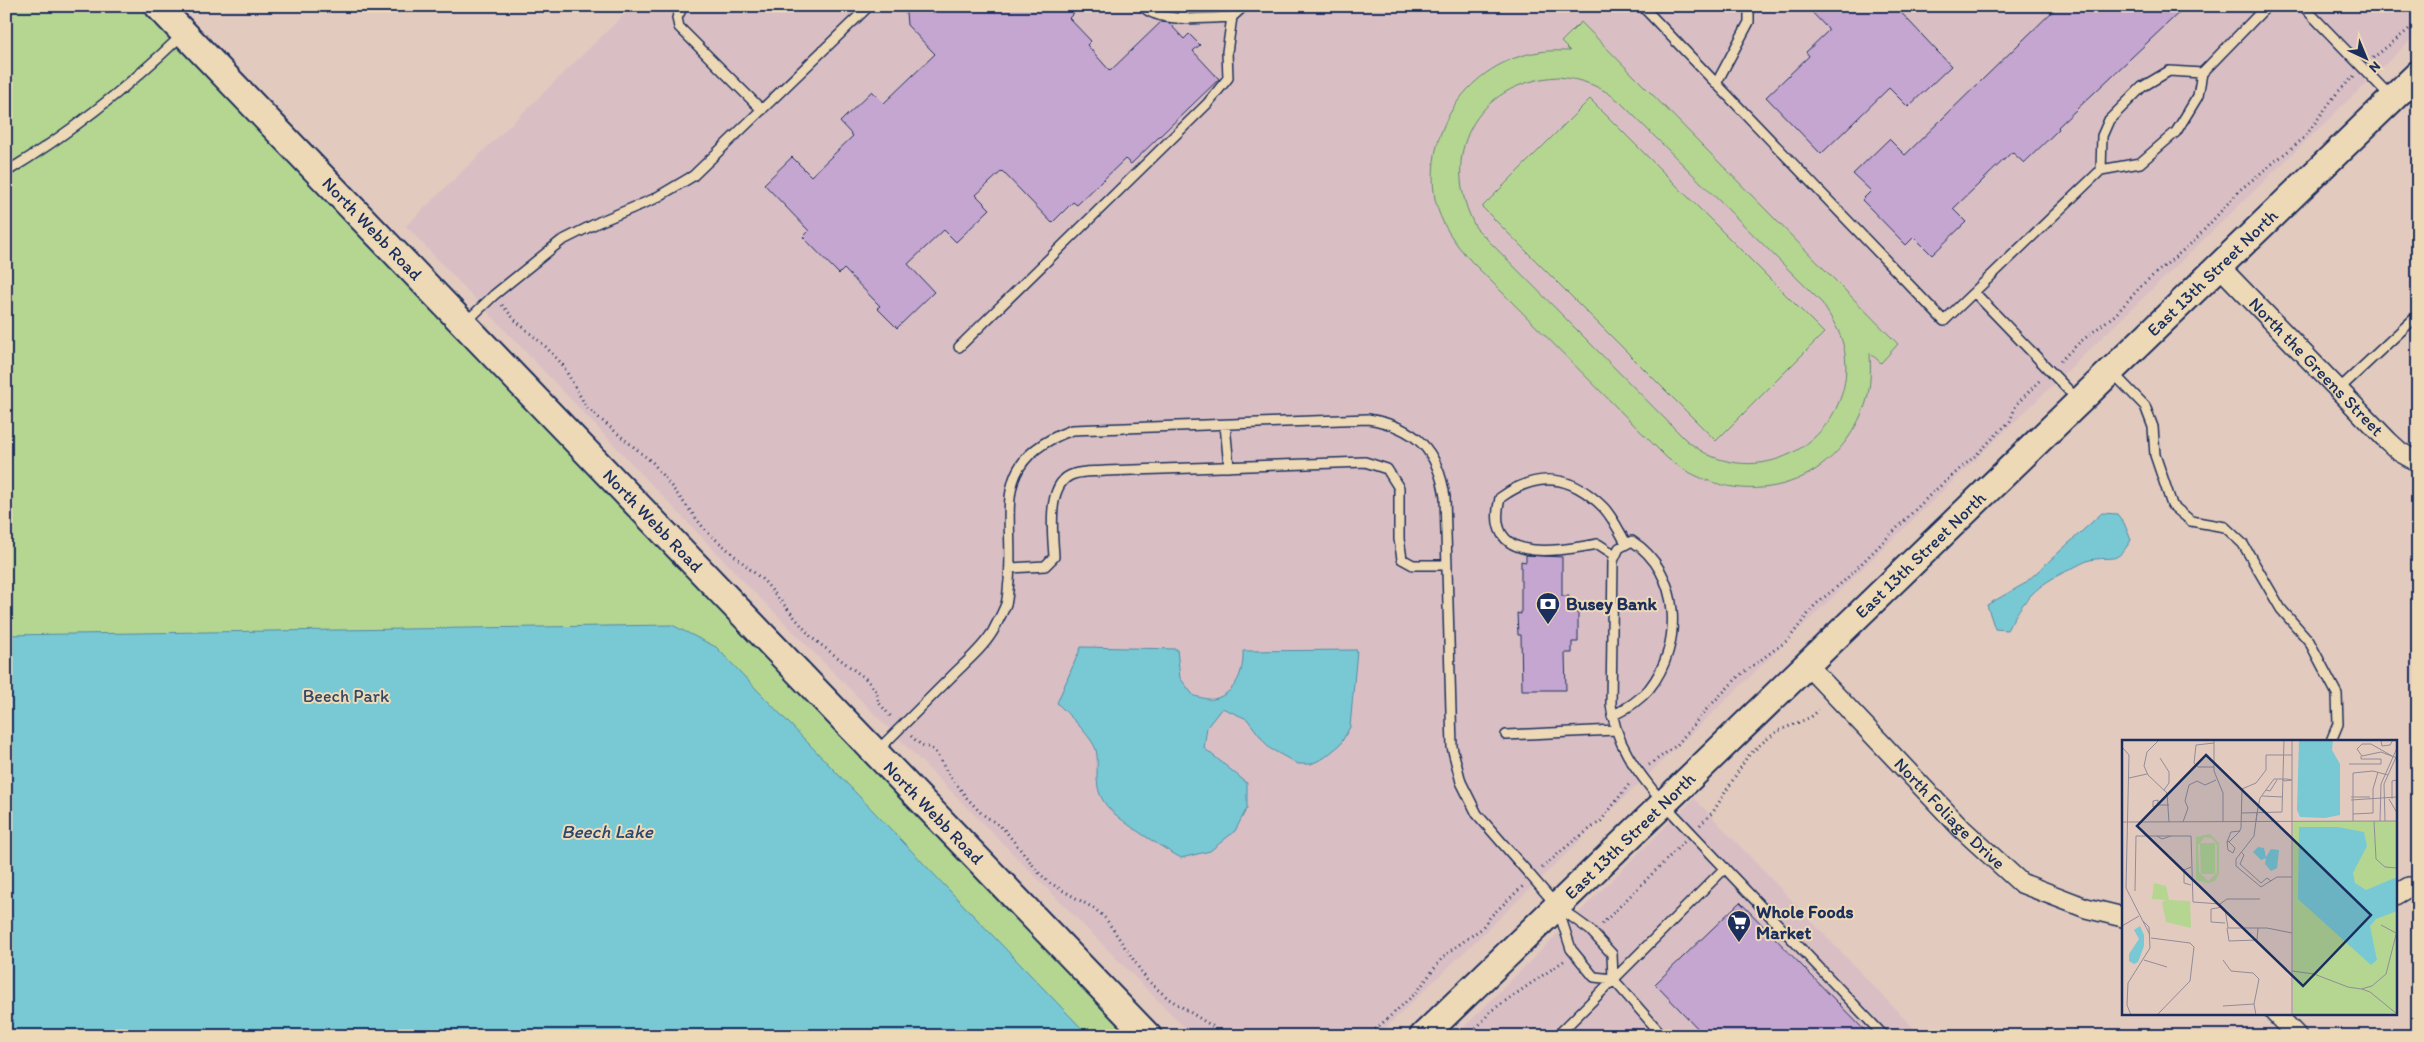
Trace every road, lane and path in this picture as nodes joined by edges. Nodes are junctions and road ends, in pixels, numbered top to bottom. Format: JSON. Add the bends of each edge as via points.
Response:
{"nodes":[{"id":1,"x":158,"y":6,"type":"edge"},
{"id":2,"x":683,"y":6,"type":"edge"},
{"id":3,"x":869,"y":6,"type":"edge"},
{"id":4,"x":1142,"y":6,"type":"edge"},
{"id":5,"x":1186,"y":6,"type":"edge"},
{"id":6,"x":1244,"y":6,"type":"edge"},
{"id":7,"x":1642,"y":6,"type":"edge"},
{"id":8,"x":1749,"y":6,"type":"edge"},
{"id":9,"x":2266,"y":6,"type":"edge"},
{"id":10,"x":2303,"y":6,"type":"edge"},
{"id":11,"x":1232,"y":17,"type":"junction"},
{"id":12,"x":1181,"y":18,"type":"junction"},
{"id":13,"x":2418,"y":22,"type":"edge"},
{"id":14,"x":184,"y":33,"type":"junction"},
{"id":15,"x":2363,"y":68,"type":"junction"},
{"id":16,"x":2202,"y":73,"type":"junction"},
{"id":17,"x":2418,"y":74,"type":"edge"},
{"id":18,"x":1716,"y":84,"type":"junction"},
{"id":19,"x":2393,"y":98,"type":"junction"},
{"id":20,"x":762,"y":110,"type":"junction"},
{"id":21,"x":2101,"y":170,"type":"junction"},
{"id":22,"x":6,"y":172,"type":"edge"},
{"id":23,"x":2219,"y":266,"type":"junction"},
{"id":24,"x":1974,"y":292,"type":"junction"},
{"id":25,"x":494,"y":296,"type":"junction"},
{"id":26,"x":2418,"y":315,"type":"edge"},
{"id":27,"x":463,"y":324,"type":"junction"},
{"id":28,"x":959,"y":347,"type":"dead end"},
{"id":29,"x":2050,"y":371,"type":"junction"},
{"id":30,"x":2111,"y":371,"type":"junction"},
{"id":31,"x":2338,"y":390,"type":"junction"},
{"id":32,"x":2079,"y":402,"type":"junction"},
{"id":33,"x":1225,"y":425,"type":"junction"},
{"id":34,"x":2418,"y":462,"type":"edge"},
{"id":35,"x":1229,"y":467,"type":"junction"},
{"id":36,"x":1626,"y":543,"type":"junction"},
{"id":37,"x":1615,"y":555,"type":"junction"},
{"id":38,"x":1447,"y":565,"type":"junction"},
{"id":39,"x":1010,"y":568,"type":"junction"},
{"id":40,"x":1807,"y":665,"type":"junction"},
{"id":41,"x":1819,"y":710,"type":"dead end"},
{"id":42,"x":1612,"y":716,"type":"junction"},
{"id":43,"x":900,"y":727,"type":"junction"},
{"id":44,"x":1615,"y":730,"type":"junction"},
{"id":45,"x":1506,"y":735,"type":"dead end"},
{"id":46,"x":2331,"y":740,"type":"edge"},
{"id":47,"x":876,"y":752,"type":"junction"},
{"id":48,"x":1639,"y":774,"type":"junction"},
{"id":49,"x":1664,"y":803,"type":"junction"},
{"id":50,"x":1692,"y":834,"type":"junction"},
{"id":51,"x":1725,"y":868,"type":"junction"},
{"id":52,"x":1531,"y":878,"type":"junction"},
{"id":53,"x":2418,"y":888,"type":"edge"},
{"id":54,"x":2396,"y":894,"type":"edge"},
{"id":55,"x":1557,"y":906,"type":"junction"},
{"id":56,"x":2122,"y":917,"type":"edge"},
{"id":57,"x":1592,"y":933,"type":"junction"},
{"id":58,"x":1573,"y":952,"type":"junction"},
{"id":59,"x":1613,"y":979,"type":"junction"},
{"id":60,"x":2276,"y":1014,"type":"edge"},
{"id":61,"x":1148,"y":1036,"type":"edge"},
{"id":62,"x":1220,"y":1036,"type":"edge"},
{"id":63,"x":1368,"y":1036,"type":"edge"},
{"id":64,"x":1423,"y":1036,"type":"edge"},
{"id":65,"x":1470,"y":1036,"type":"edge"},
{"id":66,"x":1557,"y":1036,"type":"edge"},
{"id":67,"x":1663,"y":1036,"type":"edge"},
{"id":68,"x":1884,"y":1036,"type":"edge"},
{"id":69,"x":2296,"y":1036,"type":"edge"}],
"edges":[{"from":1,"to":14,"type":"main road","name":"North Webb Road"},
{"from":2,"to":20,"type":"lane","via":[[677,18],[679,27]]},
{"from":3,"to":20,"type":"lane"},
{"from":4,"to":12,"type":"lane","via":[[1148,12]]},
{"from":5,"to":12,"type":"lane"},
{"from":6,"to":11,"type":"lane"},
{"from":7,"to":18,"type":"lane"},
{"from":8,"to":18,"type":"lane","via":[[1749,22]]},
{"from":9,"to":16,"type":"lane"},
{"from":10,"to":15,"type":"lane"},
{"from":11,"to":12,"type":"lane"},
{"from":11,"to":28,"type":"lane","via":[[1227,52],[1228,78],[1207,104]]},
{"from":13,"to":15,"type":"path"},
{"from":14,"to":22,"type":"lane","via":[[100,109],[50,146]]},
{"from":14,"to":27,"type":"main road","name":"North Webb Road"},
{"from":15,"to":19,"type":"lane"},
{"from":15,"to":29,"type":"path","via":[[2337,93],[2304,138],[2241,189],[2194,241]]},
{"from":16,"to":21,"type":"lane","via":[[2198,96],[2176,132],[2140,163]]},
{"from":16,"to":21,"type":"lane","via":[[2169,72],[2142,87],[2109,120],[2102,136]]},
{"from":17,"to":19,"type":"main road","name":"East 13th Street North"},
{"from":18,"to":24,"type":"lane","via":[[1944,321]]},
{"from":19,"to":23,"type":"main road","name":"East 13th Street North"},
{"from":20,"to":25,"type":"lane","via":[[693,176],[654,199],[561,241]]},
{"from":21,"to":24,"type":"lane"},
{"from":23,"to":30,"type":"main road","name":"East 13th Street North"},
{"from":23,"to":31,"type":"street","name":"North the Greens Street"},
{"from":24,"to":29,"type":"lane"},
{"from":25,"to":27,"type":"lane"},
{"from":25,"to":43,"type":"path","via":[[562,364],[587,408],[653,463],[706,531],[764,581],[812,638],[866,679]]},
{"from":26,"to":31,"type":"lane"},
{"from":27,"to":47,"type":"main road","name":"North Webb Road"},
{"from":29,"to":32,"type":"lane"},
{"from":29,"to":48,"type":"path","via":[[2016,406],[2010,421],[1976,456],[1931,494],[1844,581],[1815,605],[1788,640],[1740,676],[1677,745]]},
{"from":30,"to":32,"type":"main road","name":"East 13th Street North"},
{"from":30,"to":46,"type":"lane","via":[[2145,406],[2153,427],[2155,455],[2172,505],[2191,521],[2225,527],[2243,544],[2281,609],[2309,641],[2337,694],[2338,724]]},
{"from":31,"to":34,"type":"street","name":"North the Greens Street","via":[[2400,452]]},
{"from":32,"to":40,"type":"main road","name":"East 13th Street North"},
{"from":33,"to":35,"type":"lane"},
{"from":33,"to":38,"type":"lane","via":[[1368,419],[1387,422],[1416,436],[1434,457],[1442,476]]},
{"from":33,"to":39,"type":"lane","via":[[1072,430],[1036,447],[1014,475],[1008,522]]},
{"from":35,"to":38,"type":"lane","via":[[1365,462],[1387,469],[1399,488],[1402,559],[1413,565]]},
{"from":35,"to":39,"type":"lane","via":[[1105,470],[1072,474],[1059,486],[1052,507],[1054,557],[1045,566]]},
{"from":36,"to":37,"type":"lane"},
{"from":36,"to":37,"type":"lane","via":[[1604,508],[1564,480],[1538,481],[1515,487],[1500,498],[1495,516],[1503,537],[1526,551],[1553,551],[1598,544]]},
{"from":36,"to":42,"type":"lane","via":[[1635,543],[1664,575],[1669,588],[1672,628],[1664,665],[1650,688],[1636,703]]},
{"from":37,"to":42,"type":"lane","via":[[1612,571]]},
{"from":38,"to":52,"type":"lane","via":[[1452,747],[1461,782],[1477,814]]},
{"from":39,"to":43,"type":"lane","via":[[1006,603],[992,632]]},
{"from":40,"to":49,"type":"main road","name":"East 13th Street North"},
{"from":40,"to":56,"type":"street","name":"North Foliage Drive","via":[[1962,829],[2022,883],[2086,908]]},
{"from":41,"to":50,"type":"path","via":[[1811,717],[1778,731],[1752,752],[1713,812]]},
{"from":42,"to":44,"type":"lane"},
{"from":43,"to":47,"type":"lane"},
{"from":43,"to":62,"type":"path","via":[[921,746],[931,748],[967,798],[1011,837],[1040,874],[1106,919],[1147,980],[1212,1026]]},
{"from":44,"to":45,"type":"lane"},
{"from":44,"to":48,"type":"lane"},
{"from":47,"to":61,"type":"main road","name":"North Webb Road"},
{"from":48,"to":49,"type":"lane"},
{"from":48,"to":52,"type":"path","via":[[1601,821]]},
{"from":49,"to":50,"type":"lane"},
{"from":49,"to":55,"type":"main road","name":"East 13th Street North"},
{"from":50,"to":51,"type":"lane"},
{"from":50,"to":57,"type":"path"},
{"from":51,"to":59,"type":"lane"},
{"from":51,"to":68,"type":"lane"},
{"from":52,"to":55,"type":"lane"},
{"from":52,"to":63,"type":"path","via":[[1481,930],[1444,956],[1417,992]]},
{"from":53,"to":54,"type":"street","via":[[2409,887]]},
{"from":55,"to":57,"type":"lane"},
{"from":55,"to":58,"type":"lane"},
{"from":55,"to":64,"type":"main road","name":"East 13th Street North"},
{"from":57,"to":59,"type":"lane","via":[[1612,954]]},
{"from":58,"to":59,"type":"lane","via":[[1594,977]]},
{"from":58,"to":65,"type":"path","via":[[1491,1011]]},
{"from":59,"to":66,"type":"lane"},
{"from":59,"to":67,"type":"lane"},
{"from":60,"to":69,"type":"street"}]}
